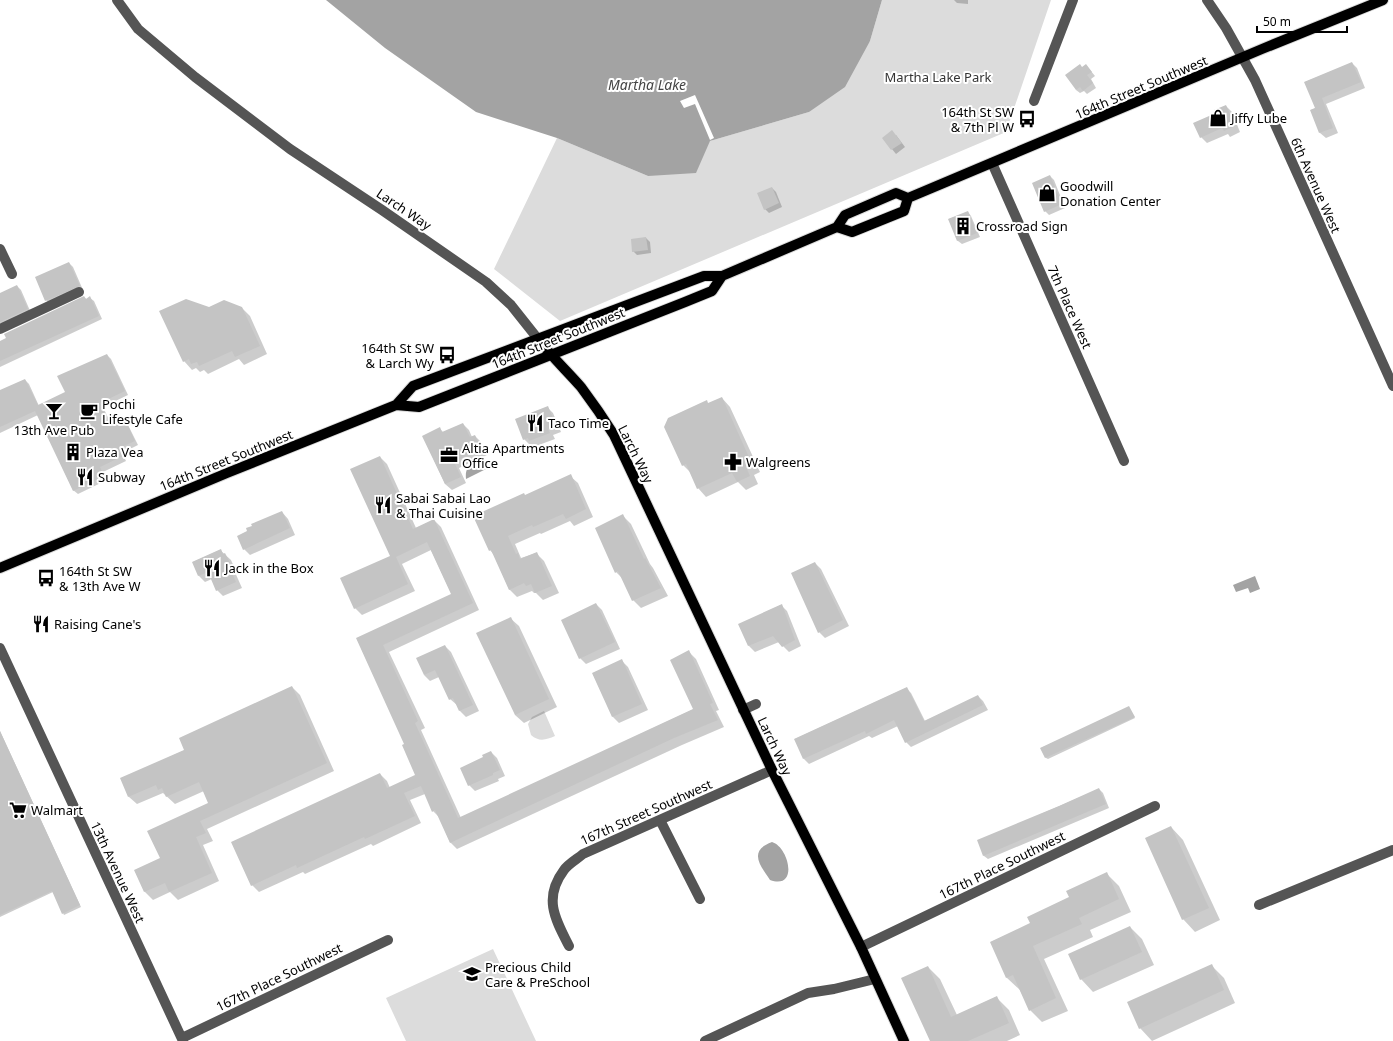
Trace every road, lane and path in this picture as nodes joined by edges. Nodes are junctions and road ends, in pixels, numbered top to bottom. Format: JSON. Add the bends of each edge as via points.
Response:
{"nodes":[{"id":1,"x":117,"y":0,"type":"edge"},
{"id":2,"x":1073,"y":0,"type":"edge"},
{"id":3,"x":1207,"y":0,"type":"edge"},
{"id":4,"x":1383,"y":0,"type":"edge"},
{"id":5,"x":1243,"y":58,"type":"junction"},
{"id":6,"x":1034,"y":101,"type":"dead end"},
{"id":7,"x":992,"y":163,"type":"junction"},
{"id":8,"x":908,"y":198,"type":"junction"},
{"id":9,"x":837,"y":227,"type":"junction"},
{"id":10,"x":0,"y":249,"type":"edge"},
{"id":11,"x":12,"y":274,"type":"dead end"},
{"id":12,"x":722,"y":276,"type":"junction"},
{"id":13,"x":79,"y":292,"type":"dead end"},
{"id":14,"x":0,"y":328,"type":"edge"},
{"id":15,"x":538,"y":339,"type":"junction"},
{"id":16,"x":550,"y":355,"type":"junction"},
{"id":17,"x":1393,"y":386,"type":"edge"},
{"id":18,"x":396,"y":405,"type":"junction"},
{"id":19,"x":1124,"y":461,"type":"dead end"},
{"id":20,"x":0,"y":568,"type":"edge"},
{"id":21,"x":0,"y":648,"type":"edge"},
{"id":22,"x":756,"y":704,"type":"dead end"},
{"id":23,"x":743,"y":710,"type":"junction"},
{"id":24,"x":772,"y":770,"type":"junction"},
{"id":25,"x":1155,"y":806,"type":"dead end"},
{"id":26,"x":660,"y":820,"type":"junction"},
{"id":27,"x":1393,"y":850,"type":"edge"},
{"id":28,"x":700,"y":899,"type":"dead end"},
{"id":29,"x":1259,"y":905,"type":"dead end"},
{"id":30,"x":388,"y":940,"type":"dead end"},
{"id":31,"x":568,"y":946,"type":"dead end"},
{"id":32,"x":861,"y":947,"type":"junction"},
{"id":33,"x":876,"y":979,"type":"junction"},
{"id":34,"x":182,"y":1040,"type":"edge"},
{"id":35,"x":705,"y":1041,"type":"edge"},
{"id":36,"x":904,"y":1041,"type":"edge"}],
"edges":[{"from":1,"to":15,"type":"street","name":"Larch Way","via":[[138,29],[195,77],[290,149],[486,282],[516,310]]},
{"from":2,"to":6,"type":"street"},
{"from":3,"to":5,"type":"street","name":"6th Avenue West"},
{"from":4,"to":5,"type":"main road","name":"164th Street Southwest"},
{"from":5,"to":7,"type":"main road","name":"164th Street Southwest"},
{"from":5,"to":17,"type":"street","name":"6th Avenue West"},
{"from":7,"to":8,"type":"main road","name":"164th Street Southwest"},
{"from":7,"to":19,"type":"street","name":"7th Place West"},
{"from":8,"to":9,"type":"main road","name":"164th Street Southwest","via":[[896,193],[845,215]]},
{"from":8,"to":9,"type":"main road","via":[[904,211],[852,232]]},
{"from":9,"to":12,"type":"main road","name":"164th Street Southwest"},
{"from":10,"to":11,"type":"street"},
{"from":12,"to":15,"type":"main road","name":"164th Street Southwest","via":[[704,276]]},
{"from":12,"to":16,"type":"main road","name":"164th Street Southwest","via":[[712,292]]},
{"from":13,"to":14,"type":"street"},
{"from":15,"to":16,"type":"main road","name":"Larch Way"},
{"from":15,"to":18,"type":"main road","name":"164th Street Southwest","via":[[413,386]]},
{"from":16,"to":18,"type":"main road","name":"164th Street Southwest","via":[[419,407]]},
{"from":16,"to":23,"type":"main road","name":"Larch Way","via":[[596,406],[614,435]]},
{"from":18,"to":20,"type":"main road","name":"164th Street Southwest"},
{"from":21,"to":34,"type":"street","name":"13th Avenue West"},
{"from":22,"to":23,"type":"street"},
{"from":23,"to":24,"type":"main road","name":"Larch Way"},
{"from":24,"to":26,"type":"street","name":"167th Street Southwest"},
{"from":24,"to":32,"type":"main road","name":"Larch Way"},
{"from":25,"to":32,"type":"street","name":"167th Place Southwest"},
{"from":26,"to":28,"type":"street"},
{"from":26,"to":31,"type":"street","name":"167th Street Southwest","via":[[583,854],[564,870],[556,884],[552,902],[556,919]]},
{"from":27,"to":29,"type":"street"},
{"from":30,"to":34,"type":"street","name":"167th Place Southwest"},
{"from":32,"to":33,"type":"main road","name":"Larch Way"},
{"from":33,"to":35,"type":"street","via":[[808,992]]},
{"from":33,"to":36,"type":"main road","name":"Larch Way"}]}
